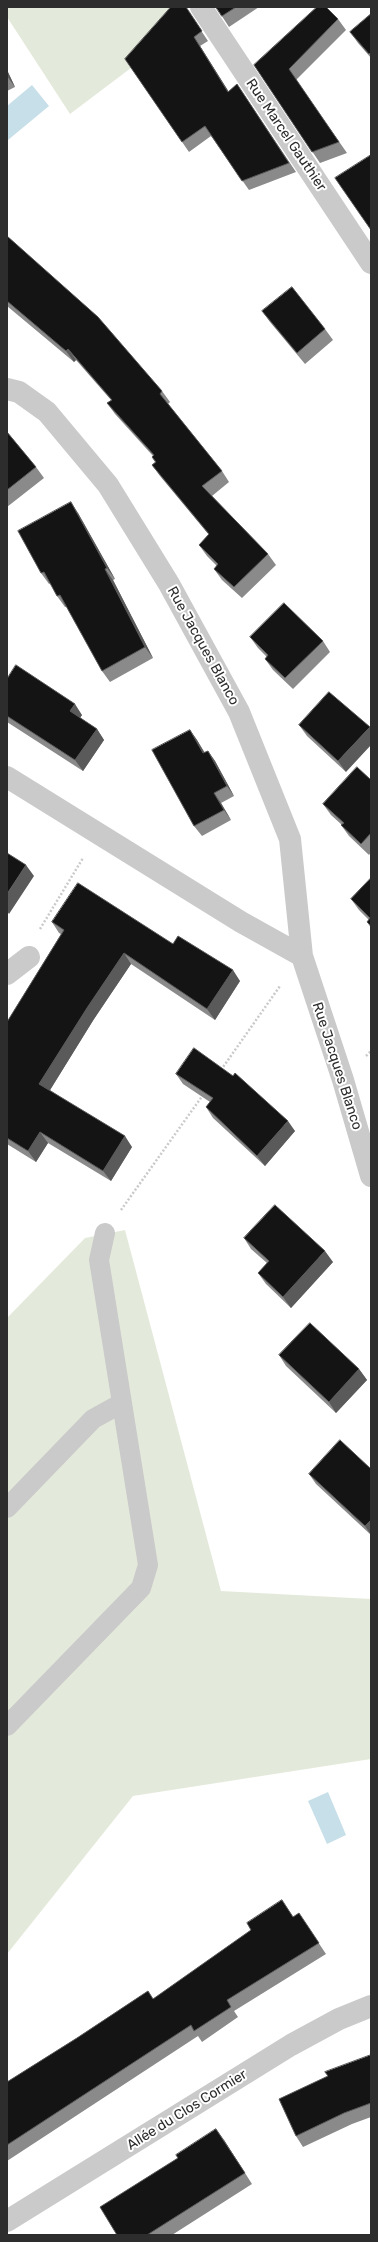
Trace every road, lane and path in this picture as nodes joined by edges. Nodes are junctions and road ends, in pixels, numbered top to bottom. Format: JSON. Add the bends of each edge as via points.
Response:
{"nodes":[{"id":1,"x":201,"y":7,"type":"edge"},
{"id":2,"x":371,"y":263,"type":"edge"},
{"id":3,"x":7,"y":389,"type":"edge"},
{"id":4,"x":7,"y":777,"type":"edge"},
{"id":5,"x":99,"y":832,"type":"junction"},
{"id":6,"x":29,"y":956,"type":"joint"},
{"id":7,"x":302,"y":956,"type":"junction"},
{"id":8,"x":7,"y":974,"type":"edge"},
{"id":9,"x":219,"y":1072,"type":"edge"},
{"id":10,"x":205,"y":1091,"type":"edge"},
{"id":11,"x":371,"y":1176,"type":"edge"},
{"id":12,"x":104,"y":1233,"type":"joint"},
{"id":13,"x":122,"y":1403,"type":"junction"},
{"id":14,"x":7,"y":1508,"type":"edge"},
{"id":15,"x":7,"y":1726,"type":"edge"},
{"id":16,"x":371,"y":2006,"type":"edge"},
{"id":17,"x":7,"y":2221,"type":"edge"}],
"edges":[{"from":1,"to":2,"type":"street","name":"Rue Marcel Gauthier"},
{"from":3,"to":7,"type":"street","name":"Rue Jacques Blanco","via":[[19,392],[47,412],[108,485],[169,584],[238,712],[290,839]]},
{"from":4,"to":5,"type":"street"},
{"from":5,"to":6,"type":"path","via":[[36,937]]},
{"from":5,"to":7,"type":"street","via":[[241,922]]},
{"from":6,"to":8,"type":"street"},
{"from":7,"to":9,"type":"path"},
{"from":7,"to":11,"type":"street","name":"Rue Jacques Blanco","via":[[343,1080]]},
{"from":10,"to":12,"type":"path"},
{"from":12,"to":13,"type":"lane","via":[[99,1260]]},
{"from":13,"to":14,"type":"lane","via":[[94,1419]]},
{"from":13,"to":15,"type":"lane","via":[[148,1565],[141,1588]]},
{"from":16,"to":17,"type":"street","name":"Allée du Clos Cormier","via":[[339,2019],[292,2045]]}]}
